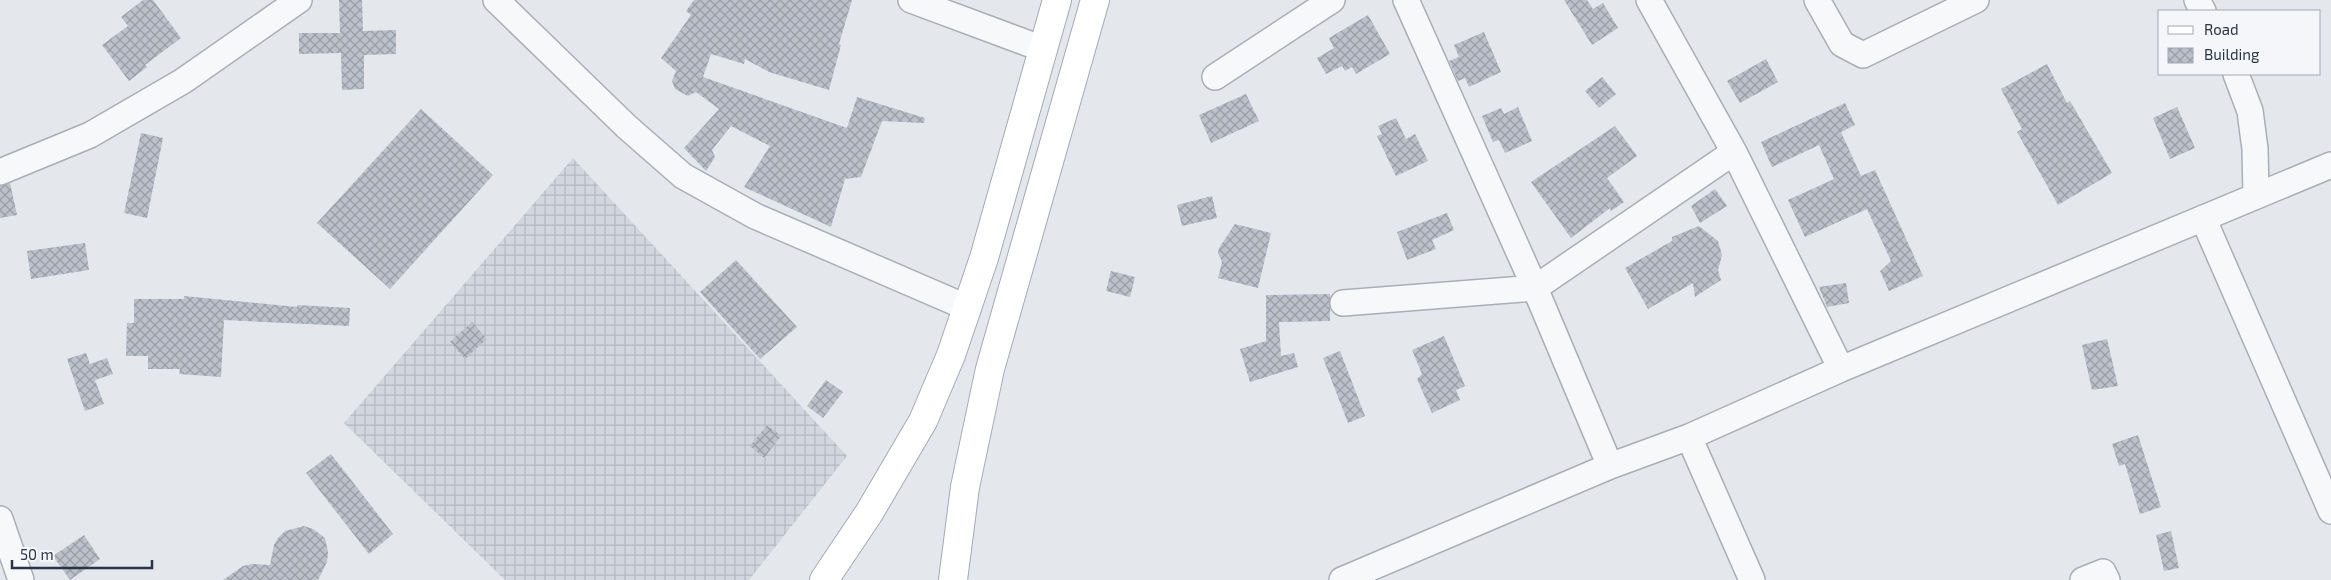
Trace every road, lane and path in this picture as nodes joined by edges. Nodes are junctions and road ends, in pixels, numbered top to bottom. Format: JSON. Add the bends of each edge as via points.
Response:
{"nodes":[{"id":1,"x":298,"y":0,"type":"edge"},
{"id":2,"x":496,"y":0,"type":"edge"},
{"id":3,"x":911,"y":0,"type":"edge"},
{"id":4,"x":1057,"y":0,"type":"edge"},
{"id":5,"x":1095,"y":0,"type":"edge"},
{"id":6,"x":1332,"y":0,"type":"edge"},
{"id":7,"x":1406,"y":0,"type":"edge"},
{"id":8,"x":1649,"y":0,"type":"edge"},
{"id":9,"x":1817,"y":0,"type":"edge"},
{"id":10,"x":1976,"y":0,"type":"edge"},
{"id":11,"x":1043,"y":49,"type":"junction"},
{"id":12,"x":2236,"y":75,"type":"edge"},
{"id":13,"x":1215,"y":77,"type":"dead end"},
{"id":14,"x":1734,"y":152,"type":"junction"},
{"id":15,"x":2331,"y":165,"type":"edge"},
{"id":16,"x":0,"y":172,"type":"edge"},
{"id":17,"x":2256,"y":196,"type":"junction"},
{"id":18,"x":2203,"y":218,"type":"junction"},
{"id":19,"x":1535,"y":288,"type":"junction"},
{"id":20,"x":1343,"y":303,"type":"dead end"},
{"id":21,"x":968,"y":308,"type":"junction"},
{"id":22,"x":1841,"y":369,"type":"junction"},
{"id":23,"x":1689,"y":437,"type":"junction"},
{"id":24,"x":1610,"y":466,"type":"junction"},
{"id":25,"x":2331,"y":511,"type":"edge"},
{"id":26,"x":0,"y":519,"type":"edge"},
{"id":27,"x":21,"y":580,"type":"edge"},
{"id":28,"x":824,"y":580,"type":"edge"},
{"id":29,"x":953,"y":580,"type":"edge"},
{"id":30,"x":1342,"y":580,"type":"edge"},
{"id":31,"x":1752,"y":580,"type":"edge"},
{"id":32,"x":2083,"y":580,"type":"edge"},
{"id":33,"x":2107,"y":580,"type":"edge"}],
"edges":[{"from":1,"to":16,"type":"street","via":[[183,81],[141,106],[90,135]]},
{"from":2,"to":21,"type":"street","via":[[682,176],[755,216]]},
{"from":3,"to":11,"type":"street"},
{"from":4,"to":11,"type":"main road"},
{"from":5,"to":29,"type":"main road","via":[[990,369],[965,488]]},
{"from":6,"to":13,"type":"street"},
{"from":7,"to":19,"type":"street"},
{"from":8,"to":14,"type":"street"},
{"from":9,"to":10,"type":"street","via":[[1842,44],[1863,55]]},
{"from":11,"to":21,"type":"main road"},
{"from":12,"to":17,"type":"street","via":[[2250,111]]},
{"from":14,"to":19,"type":"street"},
{"from":14,"to":22,"type":"street"},
{"from":15,"to":17,"type":"street"},
{"from":17,"to":18,"type":"street"},
{"from":18,"to":22,"type":"street"},
{"from":18,"to":25,"type":"street"},
{"from":19,"to":20,"type":"street"},
{"from":19,"to":24,"type":"street"},
{"from":21,"to":28,"type":"main road","via":[[923,421],[869,514]]},
{"from":22,"to":23,"type":"street"},
{"from":23,"to":24,"type":"street"},
{"from":23,"to":31,"type":"street"},
{"from":24,"to":30,"type":"street"},
{"from":26,"to":27,"type":"street"},
{"from":32,"to":33,"type":"street","via":[[2103,572]]}]}
